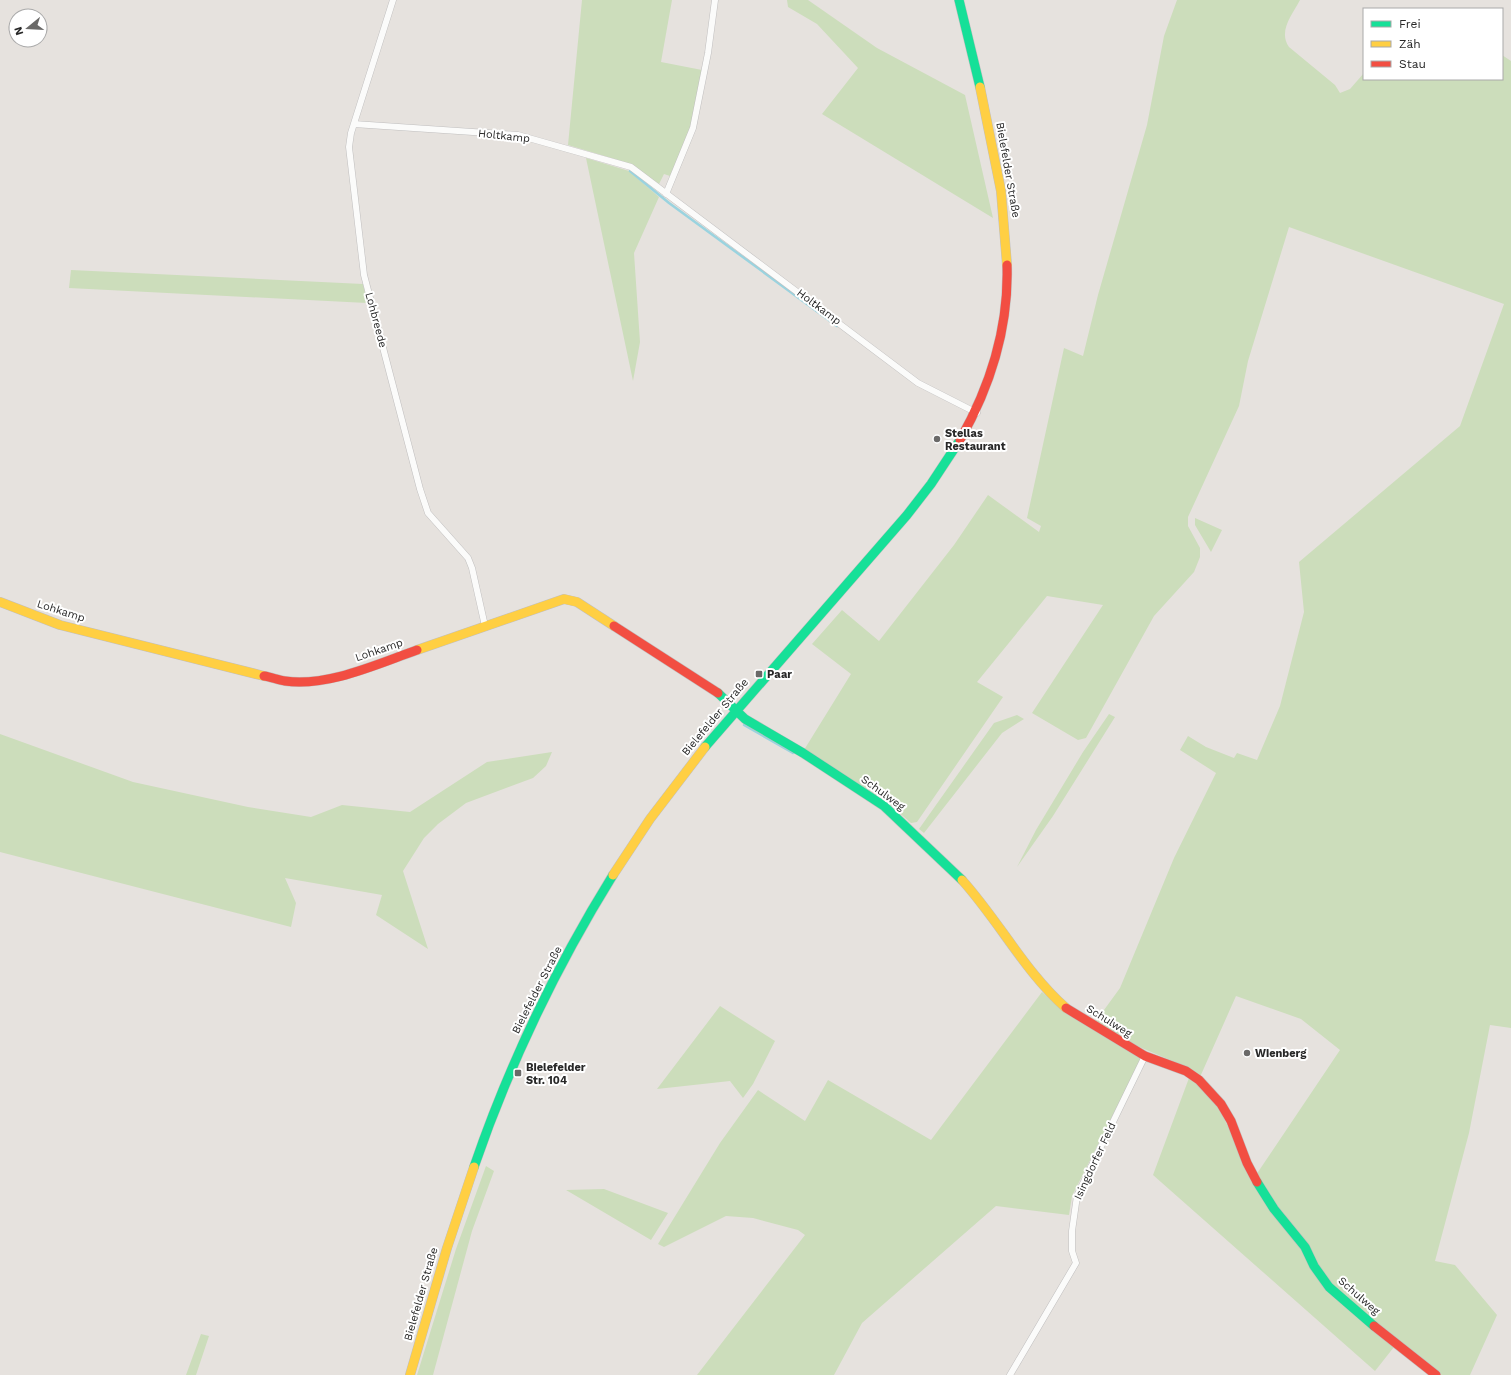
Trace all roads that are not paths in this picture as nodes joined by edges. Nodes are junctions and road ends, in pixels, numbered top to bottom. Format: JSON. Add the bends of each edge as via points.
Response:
{"nodes":[{"id":1,"x":393,"y":0,"type":"edge"},
{"id":2,"x":715,"y":0,"type":"edge"},
{"id":3,"x":958,"y":0,"type":"edge"},
{"id":4,"x":354,"y":124,"type":"junction"},
{"id":5,"x":666,"y":194,"type":"junction"},
{"id":6,"x":976,"y":413,"type":"junction"},
{"id":7,"x":0,"y":602,"type":"edge"},
{"id":8,"x":485,"y":626,"type":"junction"},
{"id":9,"x":736,"y":710,"type":"junction"},
{"id":10,"x":1146,"y":1056,"type":"junction"},
{"id":11,"x":410,"y":1375,"type":"edge"},
{"id":12,"x":1010,"y":1375,"type":"edge"},
{"id":13,"x":1436,"y":1375,"type":"edge"}],
"edges":[{"from":1,"to":4,"type":"street","name":"Lohbreede"},
{"from":2,"to":5,"type":"street","via":[[708,53],[693,128]]},
{"from":3,"to":6,"type":"street","name":"Bielefelder Straße","via":[[996,161],[1004,208],[1007,250],[1005,310],[996,356]]},
{"from":4,"to":5,"type":"street","name":"Holtkamp","via":[[534,138],[631,167]]},
{"from":4,"to":8,"type":"street","name":"Lohbreede","via":[[349,147],[366,282],[428,513],[468,558]]},
{"from":5,"to":6,"type":"street","name":"Holtkamp","via":[[918,382]]},
{"from":6,"to":9,"type":"street","name":"Bielefelder Straße","via":[[946,464],[912,511]]},
{"from":7,"to":8,"type":"street","name":"Lohkamp","via":[[60,625],[286,681],[338,677]]},
{"from":8,"to":9,"type":"street","name":"Lohkamp","via":[[564,599],[573,600],[722,696]]},
{"from":9,"to":10,"type":"street","name":"Schulweg","via":[[745,719],[884,806],[963,880],[1051,994],[1066,1008]]},
{"from":9,"to":11,"type":"street","name":"Bielefelder Straße","via":[[690,766],[624,859],[566,956],[532,1024],[496,1105],[475,1163]]},
{"from":10,"to":12,"type":"street","name":"Isingdorfer Feld","via":[[1077,1196],[1072,1231],[1072,1251],[1076,1263]]},
{"from":10,"to":13,"type":"street","name":"Schulweg","via":[[1186,1071],[1210,1091],[1231,1121],[1260,1188],[1305,1246],[1314,1266],[1329,1287]]}]}
